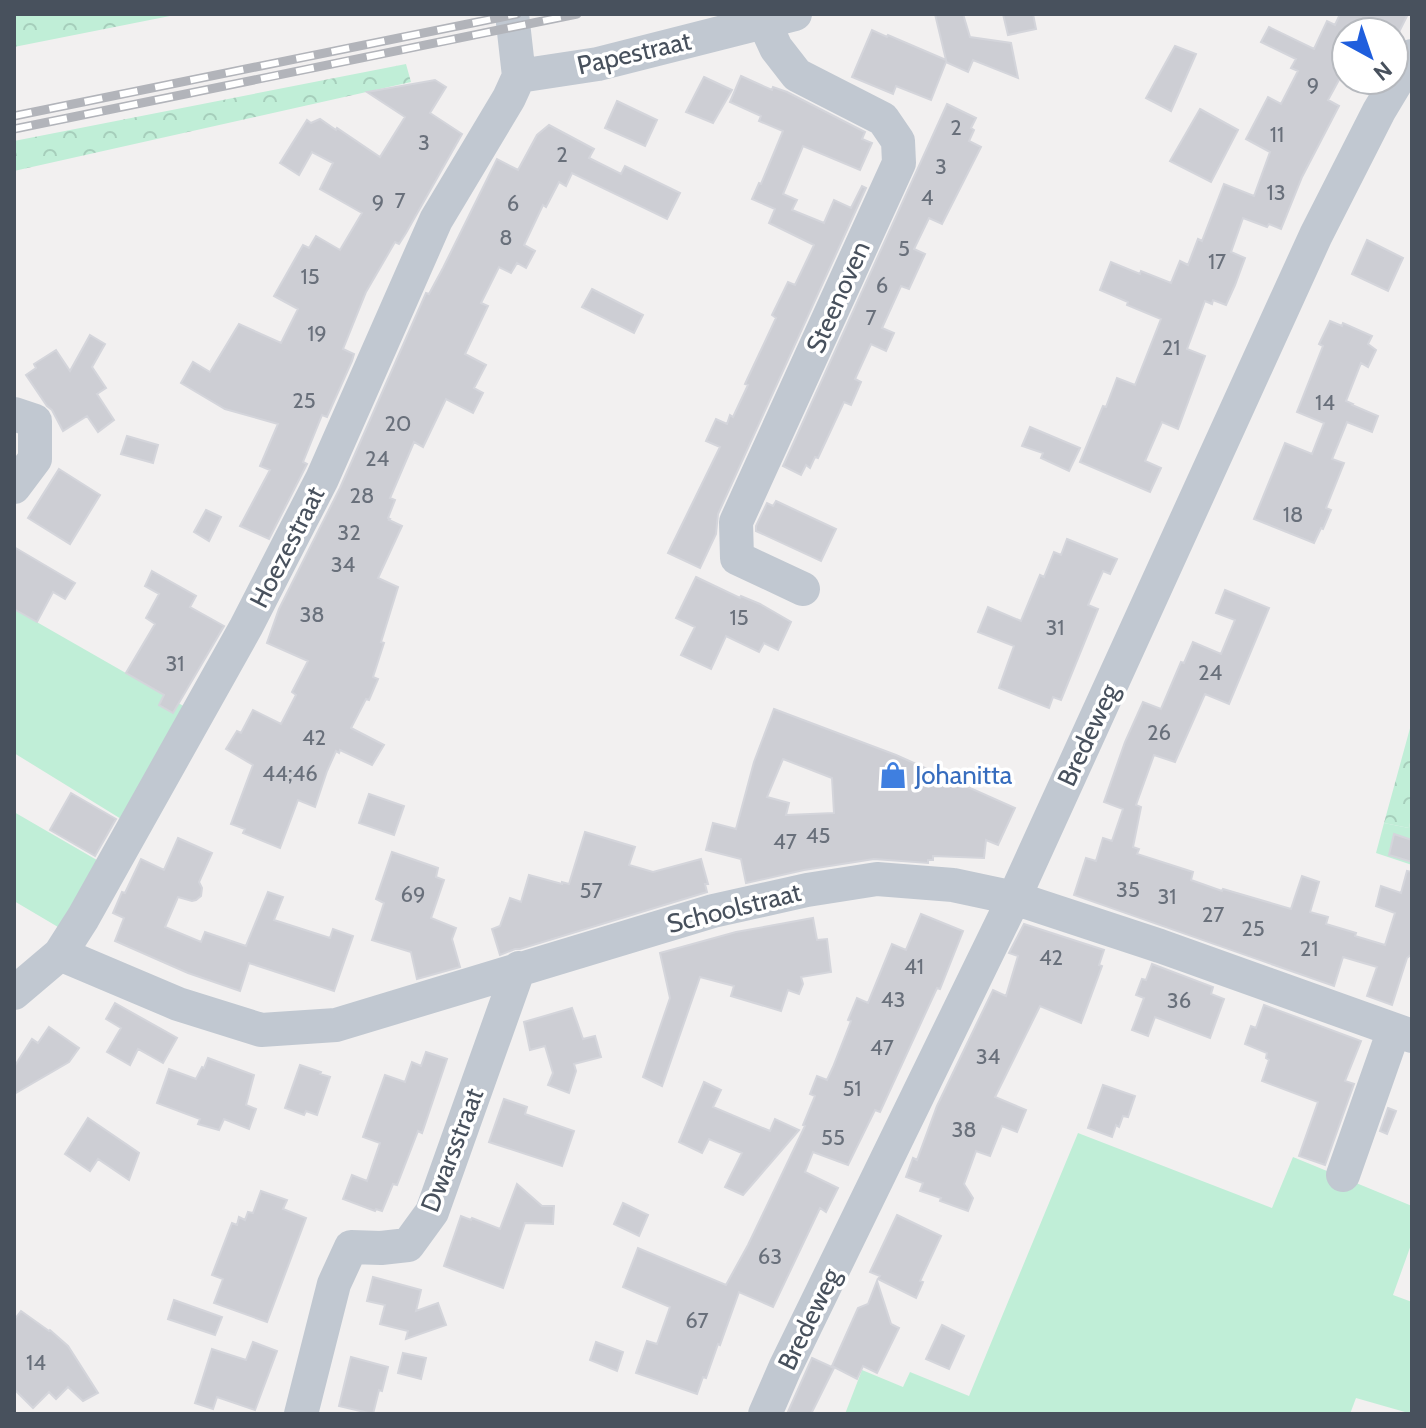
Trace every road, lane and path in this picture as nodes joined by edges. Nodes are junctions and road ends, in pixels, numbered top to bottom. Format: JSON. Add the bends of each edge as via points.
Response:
{"nodes":[{"id":1,"x":512,"y":14,"type":"edge"},
{"id":2,"x":779,"y":18,"type":"edge"},
{"id":3,"x":1412,"y":56,"type":"edge"},
{"id":4,"x":519,"y":76,"type":"junction"},
{"id":5,"x":14,"y":414,"type":"edge"},
{"id":6,"x":14,"y":487,"type":"edge"},
{"id":7,"x":803,"y":589,"type":"dead end"},
{"id":8,"x":1014,"y":898,"type":"junction"},
{"id":9,"x":60,"y":954,"type":"junction"},
{"id":10,"x":519,"y":968,"type":"junction"},
{"id":11,"x":14,"y":993,"type":"edge"},
{"id":12,"x":1403,"y":1033,"type":"edge"},
{"id":13,"x":1343,"y":1175,"type":"dead end"},
{"id":14,"x":301,"y":1414,"type":"edge"},
{"id":15,"x":765,"y":1414,"type":"edge"}],
"edges":[{"from":1,"to":4,"type":"street"},
{"from":2,"to":4,"type":"street","name":"Papestraat","via":[[598,64]]},
{"from":2,"to":7,"type":"street","name":"Steenoven","via":[[776,48],[797,75],[883,119],[898,141],[899,163],[736,522],[737,558]]},
{"from":3,"to":8,"type":"street","name":"Bredeweg","via":[[1316,235]]},
{"from":4,"to":9,"type":"street","name":"Hoezestraat","via":[[436,220],[322,479],[246,627]]},
{"from":5,"to":6,"type":"street","via":[[35,421],[35,459]]},
{"from":8,"to":10,"type":"street","name":"Schoolstraat","via":[[953,885],[877,879],[713,911]]},
{"from":8,"to":12,"type":"street","name":"Schoolstraat"},
{"from":8,"to":15,"type":"street","name":"Bredeweg"},
{"from":9,"to":10,"type":"street","name":"Schoolstraat","via":[[178,1004],[261,1030],[336,1025]]},
{"from":9,"to":11,"type":"street","name":"Hoezestraat"},
{"from":10,"to":14,"type":"street","name":"Dwarsstraat","via":[[432,1212],[408,1245],[351,1247],[334,1284]]},
{"from":12,"to":13,"type":"street"}]}
